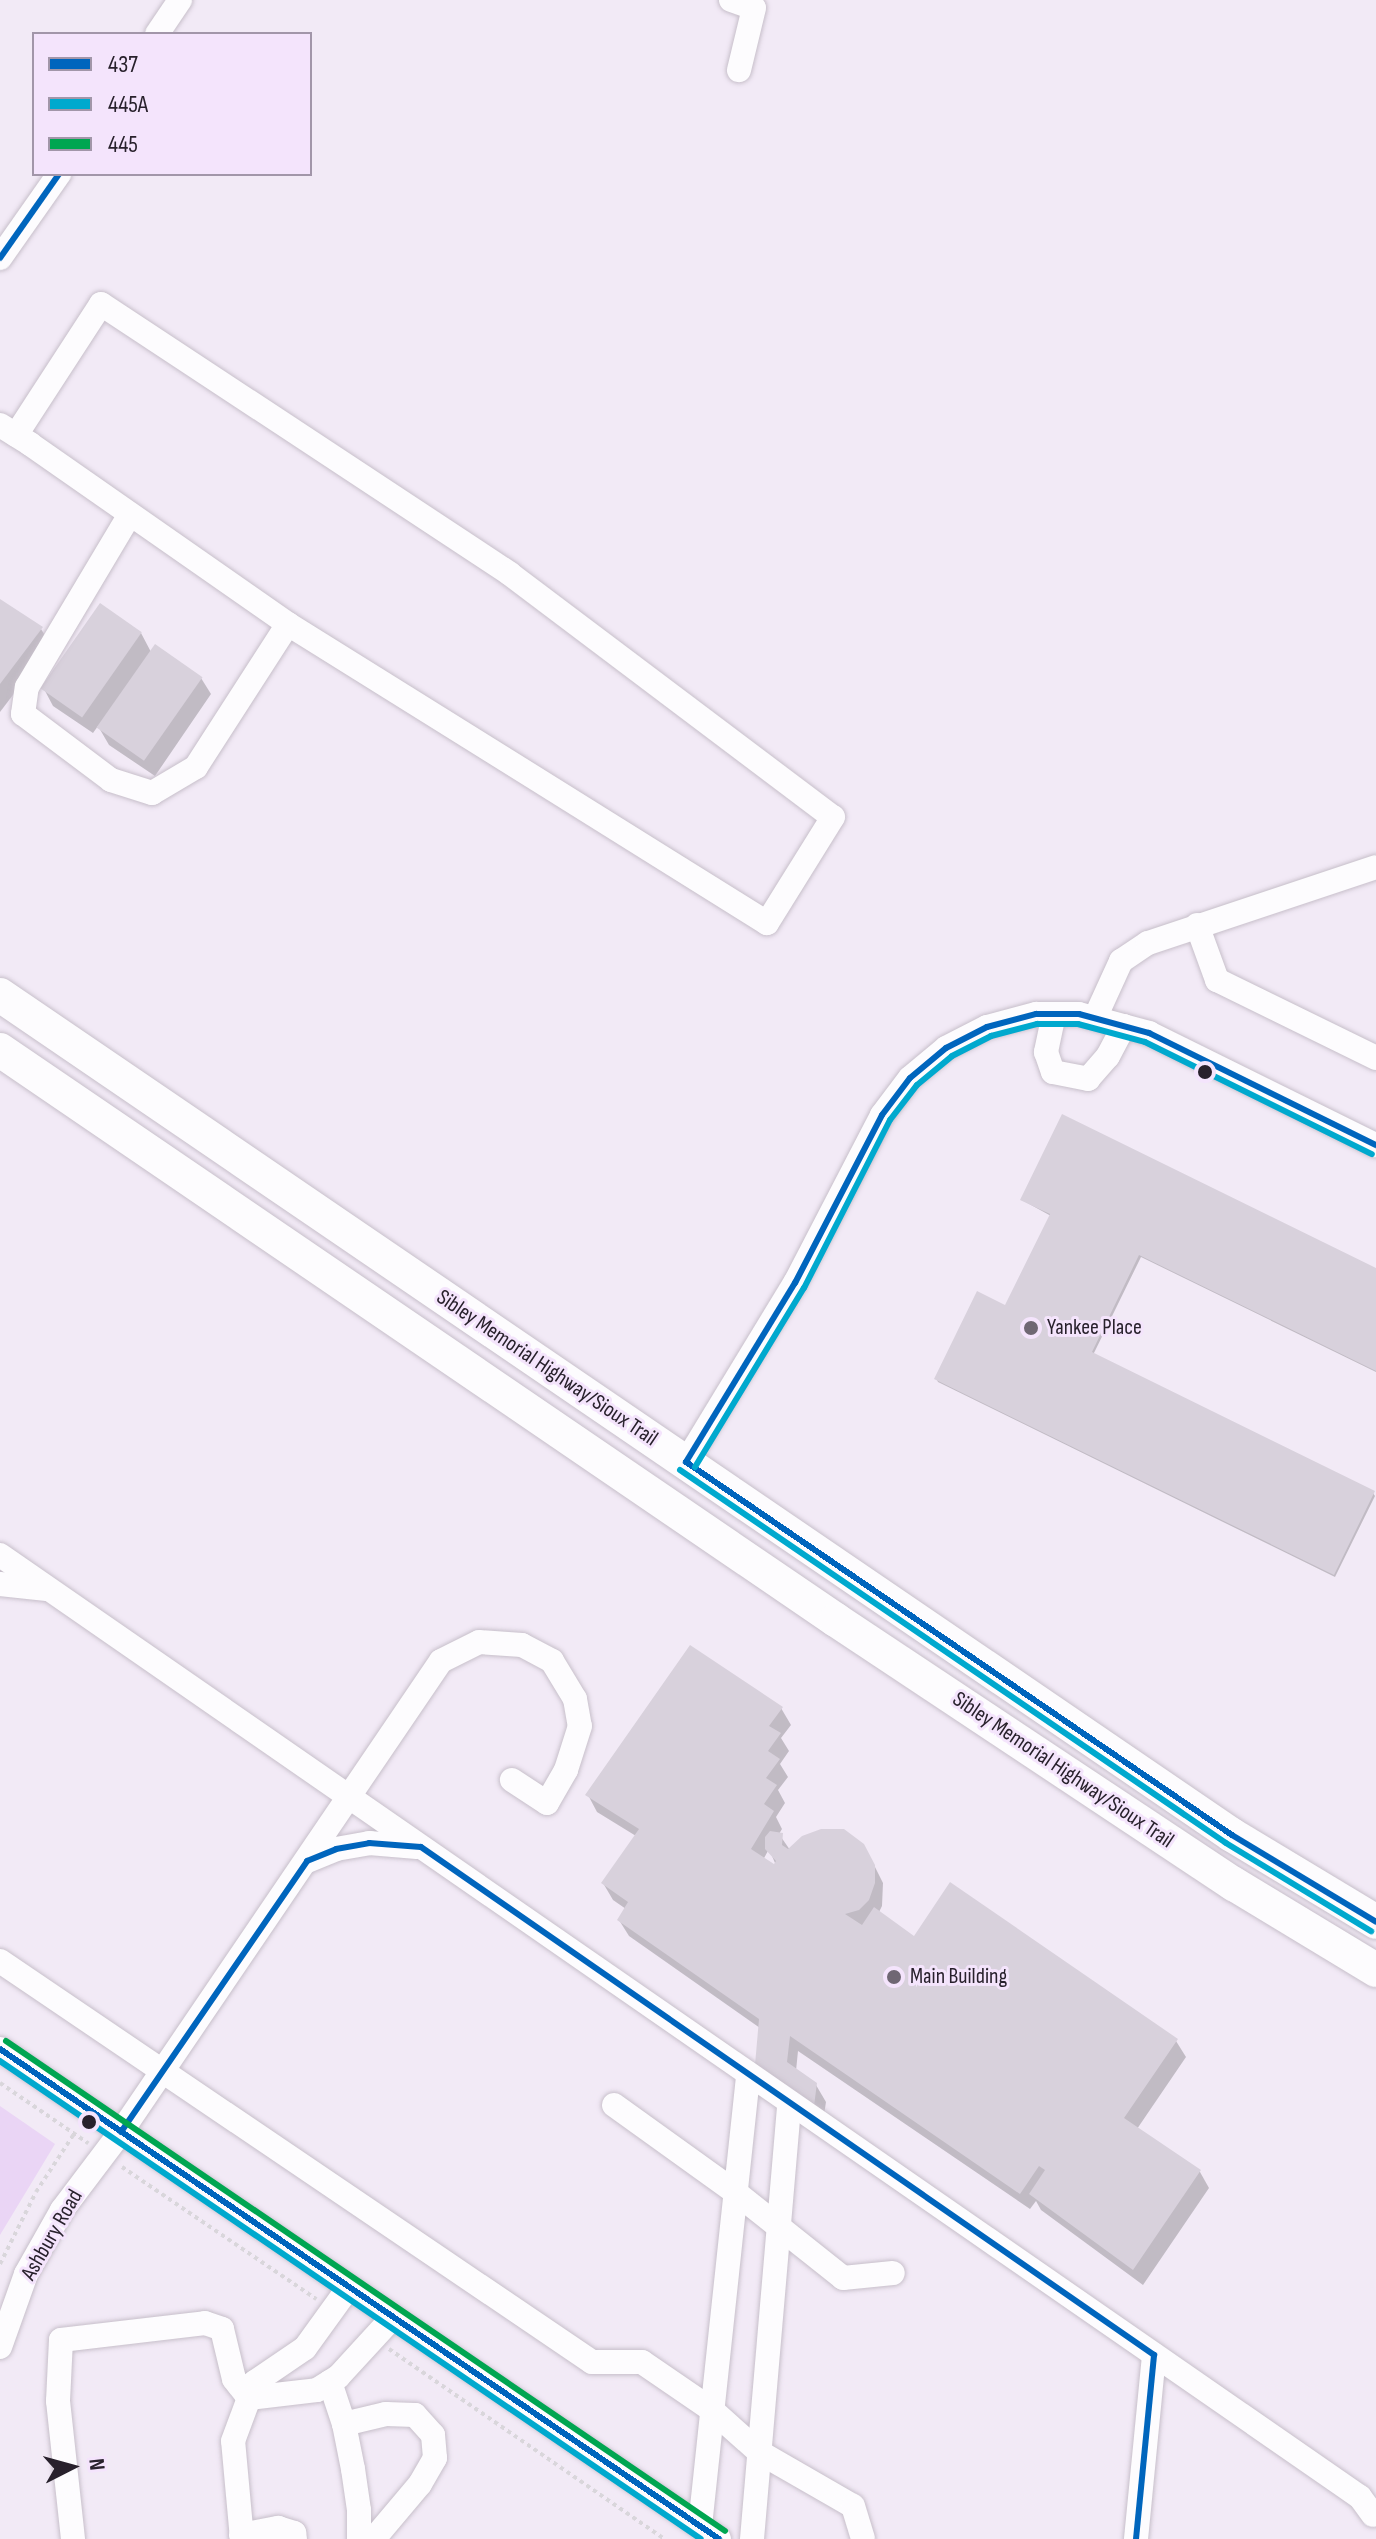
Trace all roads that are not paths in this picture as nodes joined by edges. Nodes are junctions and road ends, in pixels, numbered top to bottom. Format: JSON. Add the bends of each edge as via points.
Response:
{"nodes":[{"id":1,"x":180,"y":0,"type":"edge"},
{"id":2,"x":731,"y":0,"type":"edge"},
{"id":3,"x":158,"y":32,"type":"edge"},
{"id":4,"x":739,"y":70,"type":"dead end"},
{"id":5,"x":58,"y":176,"type":"edge"},
{"id":6,"x":0,"y":258,"type":"edge"},
{"id":7,"x":8,"y":430,"type":"edge"},
{"id":8,"x":130,"y":514,"type":"junction"},
{"id":9,"x":288,"y":624,"type":"junction"},
{"id":10,"x":1376,"y":867,"type":"edge"},
{"id":11,"x":1197,"y":925,"type":"junction"},
{"id":12,"x":0,"y":995,"type":"edge"},
{"id":13,"x":1054,"y":1014,"type":"junction"},
{"id":14,"x":1095,"y":1018,"type":"junction"},
{"id":15,"x":1124,"y":1026,"type":"junction"},
{"id":16,"x":0,"y":1050,"type":"edge"},
{"id":17,"x":1376,"y":1058,"type":"edge"},
{"id":18,"x":1376,"y":1145,"type":"edge"},
{"id":19,"x":686,"y":1462,"type":"junction"},
{"id":20,"x":0,"y":1555,"type":"edge"},
{"id":21,"x":0,"y":1584,"type":"edge"},
{"id":22,"x":49,"y":1589,"type":"junction"},
{"id":23,"x":512,"y":1780,"type":"dead end"},
{"id":24,"x":350,"y":1798,"type":"junction"},
{"id":25,"x":421,"y":1847,"type":"junction"},
{"id":26,"x":307,"y":1861,"type":"junction"},
{"id":27,"x":1376,"y":1922,"type":"edge"},
{"id":28,"x":0,"y":1961,"type":"edge"},
{"id":29,"x":1376,"y":1970,"type":"edge"},
{"id":30,"x":0,"y":2049,"type":"edge"},
{"id":31,"x":162,"y":2072,"type":"junction"},
{"id":32,"x":748,"y":2074,"type":"junction"},
{"id":33,"x":789,"y":2103,"type":"junction"},
{"id":34,"x":614,"y":2105,"type":"dead end"},
{"id":35,"x":121,"y":2132,"type":"junction"},
{"id":36,"x":735,"y":2192,"type":"junction"},
{"id":37,"x":779,"y":2227,"type":"junction"},
{"id":38,"x":893,"y":2273,"type":"dead end"},
{"id":39,"x":349,"y":2287,"type":"junction"},
{"id":40,"x":393,"y":2317,"type":"junction"},
{"id":41,"x":0,"y":2347,"type":"edge"},
{"id":42,"x":1154,"y":2355,"type":"junction"},
{"id":43,"x":330,"y":2382,"type":"junction"},
{"id":44,"x":249,"y":2398,"type":"junction"},
{"id":45,"x":712,"y":2410,"type":"junction"},
{"id":46,"x":344,"y":2424,"type":"junction"},
{"id":47,"x":759,"y":2452,"type":"junction"},
{"id":48,"x":1373,"y":2515,"type":"dead end"},
{"id":49,"x":709,"y":2533,"type":"edge"},
{"id":50,"x":242,"y":2537,"type":"edge"},
{"id":51,"x":73,"y":2539,"type":"edge"},
{"id":52,"x":295,"y":2539,"type":"edge"},
{"id":53,"x":360,"y":2539,"type":"edge"},
{"id":54,"x":752,"y":2539,"type":"edge"},
{"id":55,"x":863,"y":2539,"type":"edge"},
{"id":56,"x":1136,"y":2539,"type":"edge"}],
"edges":[{"from":1,"to":3,"type":"street"},
{"from":2,"to":4,"type":"street","via":[[754,8]]},
{"from":5,"to":6,"type":"street"},
{"from":7,"to":8,"type":"street"},
{"from":7,"to":9,"type":"street","via":[[101,304],[510,574],[833,817],[767,923]]},
{"from":8,"to":9,"type":"street"},
{"from":8,"to":9,"type":"street","via":[[27,687],[23,714],[111,780],[152,793],[196,767]]},
{"from":10,"to":11,"type":"street"},
{"from":11,"to":14,"type":"street","via":[[1148,943],[1121,961]]},
{"from":11,"to":17,"type":"street","via":[[1217,980]]},
{"from":12,"to":19,"type":"highway","name":"Sibley Memorial Highway/Sioux Trail"},
{"from":13,"to":14,"type":"street"},
{"from":13,"to":15,"type":"street","via":[[1046,1052],[1053,1072],[1088,1079]]},
{"from":13,"to":19,"type":"street","via":[[987,1027],[946,1048],[910,1078],[882,1115],[795,1283]]},
{"from":14,"to":15,"type":"street"},
{"from":15,"to":18,"type":"street","via":[[1149,1033]]},
{"from":16,"to":29,"type":"highway","name":"Sibley Memorial Highway/Sioux Trail","via":[[823,1611],[1234,1884]]},
{"from":19,"to":27,"type":"highway","name":"Sibley Memorial Highway/Sioux Trail","via":[[1232,1835]]},
{"from":20,"to":22,"type":"street"},
{"from":21,"to":22,"type":"street"},
{"from":22,"to":24,"type":"street"},
{"from":23,"to":24,"type":"street","name":"Ashbury Road","via":[[547,1803],[566,1770],[580,1726],[575,1699],[552,1661],[522,1645],[479,1642],[441,1661]]},
{"from":24,"to":25,"type":"street"},
{"from":24,"to":26,"type":"street","name":"Ashbury Road"},
{"from":25,"to":26,"type":"street","via":[[369,1843]]},
{"from":25,"to":32,"type":"street"},
{"from":26,"to":31,"type":"street","name":"Ashbury Road"},
{"from":28,"to":31,"type":"street"},
{"from":30,"to":35,"type":"street"},
{"from":31,"to":35,"type":"street","name":"Ashbury Road"},
{"from":31,"to":45,"type":"street","via":[[592,2362],[642,2362]]},
{"from":32,"to":33,"type":"street"},
{"from":32,"to":36,"type":"street"},
{"from":33,"to":37,"type":"street"},
{"from":33,"to":42,"type":"street"},
{"from":34,"to":36,"type":"street"},
{"from":35,"to":39,"type":"street"},
{"from":35,"to":41,"type":"street","name":"Ashbury Road","via":[[62,2210],[26,2274]]},
{"from":36,"to":37,"type":"street"},
{"from":36,"to":45,"type":"street"},
{"from":37,"to":38,"type":"street","via":[[843,2278]]},
{"from":37,"to":47,"type":"street"},
{"from":39,"to":40,"type":"street"},
{"from":39,"to":44,"type":"street","via":[[305,2348],[255,2382]]},
{"from":40,"to":43,"type":"street"},
{"from":40,"to":49,"type":"street"},
{"from":42,"to":48,"type":"street","via":[[1360,2497]]},
{"from":42,"to":56,"type":"street"},
{"from":43,"to":44,"type":"street","via":[[317,2390]]},
{"from":43,"to":46,"type":"street"},
{"from":44,"to":50,"type":"street","via":[[233,2441]]},
{"from":44,"to":51,"type":"street","via":[[234,2379],[222,2329],[205,2323],[61,2340],[58,2401]]},
{"from":45,"to":47,"type":"street"},
{"from":45,"to":49,"type":"street"},
{"from":46,"to":53,"type":"street"},
{"from":46,"to":53,"type":"street","via":[[386,2414],[415,2415],[433,2435],[435,2458],[420,2484],[377,2535]]},
{"from":47,"to":54,"type":"street"},
{"from":47,"to":55,"type":"street","via":[[853,2506]]},
{"from":50,"to":52,"type":"street","via":[[278,2528],[294,2533]]}]}
